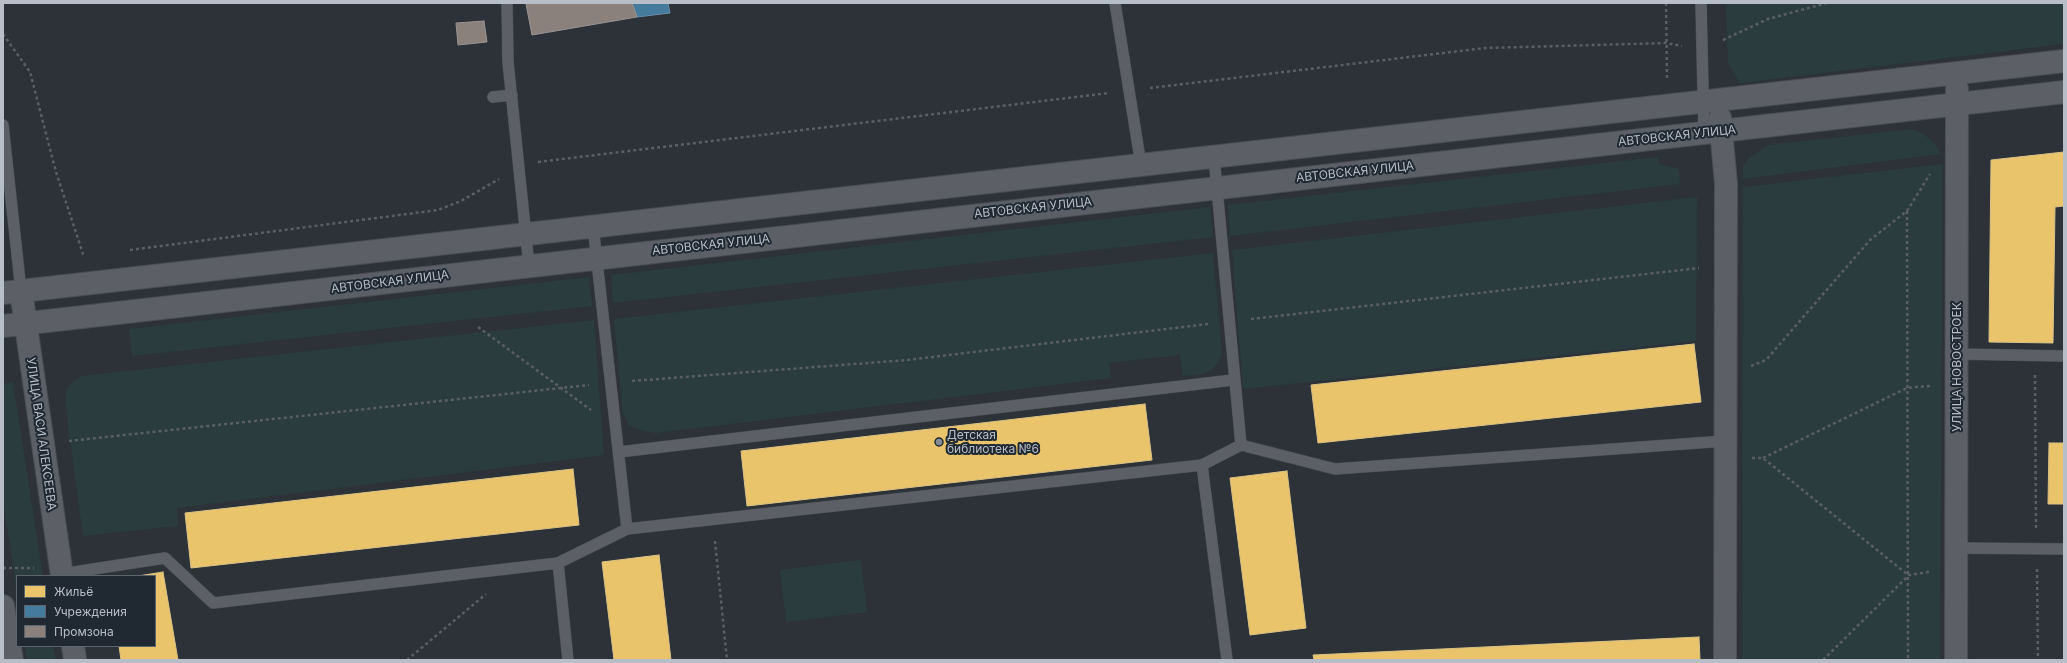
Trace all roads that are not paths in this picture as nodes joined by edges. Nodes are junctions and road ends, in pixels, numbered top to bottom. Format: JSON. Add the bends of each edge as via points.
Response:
{"nodes":[{"id":1,"x":507,"y":3,"type":"edge"},
{"id":2,"x":1115,"y":3,"type":"edge"},
{"id":3,"x":1701,"y":3,"type":"edge"},
{"id":4,"x":2064,"y":61,"type":"edge"},
{"id":5,"x":1957,"y":73,"type":"junction"},
{"id":6,"x":2064,"y":92,"type":"edge"},
{"id":7,"x":512,"y":95,"type":"junction"},
{"id":8,"x":493,"y":97,"type":"dead end"},
{"id":9,"x":1711,"y":101,"type":"junction"},
{"id":10,"x":1957,"y":104,"type":"junction"},
{"id":11,"x":3,"y":125,"type":"edge"},
{"id":12,"x":1712,"y":132,"type":"junction"},
{"id":13,"x":1214,"y":157,"type":"junction"},
{"id":14,"x":1141,"y":165,"type":"junction"},
{"id":15,"x":1217,"y":188,"type":"junction"},
{"id":16,"x":593,"y":226,"type":"junction"},
{"id":17,"x":526,"y":234,"type":"junction"},
{"id":18,"x":597,"y":258,"type":"junction"},
{"id":19,"x":529,"y":266,"type":"junction"},
{"id":20,"x":12,"y":292,"type":"edge"},
{"id":21,"x":25,"y":324,"type":"junction"},
{"id":22,"x":3,"y":326,"type":"edge"},
{"id":23,"x":1957,"y":354,"type":"junction"},
{"id":24,"x":2064,"y":356,"type":"edge"},
{"id":25,"x":1233,"y":380,"type":"junction"},
{"id":26,"x":1725,"y":441,"type":"junction"},
{"id":27,"x":1241,"y":445,"type":"junction"},
{"id":28,"x":619,"y":452,"type":"junction"},
{"id":29,"x":1202,"y":465,"type":"junction"},
{"id":30,"x":627,"y":529,"type":"junction"},
{"id":31,"x":1956,"y":548,"type":"junction"},
{"id":32,"x":2064,"y":549,"type":"edge"},
{"id":33,"x":558,"y":564,"type":"junction"},
{"id":34,"x":61,"y":575,"type":"edge"},
{"id":35,"x":3,"y":606,"type":"edge"},
{"id":36,"x":73,"y":647,"type":"edge"},
{"id":37,"x":12,"y":660,"type":"edge"},
{"id":38,"x":75,"y":660,"type":"edge"},
{"id":39,"x":568,"y":660,"type":"edge"},
{"id":40,"x":1227,"y":660,"type":"edge"},
{"id":41,"x":1725,"y":660,"type":"edge"},
{"id":42,"x":1956,"y":660,"type":"edge"}],
"edges":[{"from":1,"to":7,"type":"lane","via":[[508,62]]},
{"from":2,"to":14,"type":"lane"},
{"from":3,"to":9,"type":"lane"},
{"from":4,"to":5,"type":"street"},
{"from":5,"to":9,"type":"street"},
{"from":5,"to":10,"type":"street","name":"УЛИЦА НОВОСТРОЕК"},
{"from":6,"to":10,"type":"street","name":"АВТОВСКАЯ УЛИЦА"},
{"from":7,"to":8,"type":"lane"},
{"from":7,"to":17,"type":"lane"},
{"from":9,"to":12,"type":"street"},
{"from":9,"to":13,"type":"street"},
{"from":10,"to":12,"type":"street","name":"АВТОВСКАЯ УЛИЦА"},
{"from":10,"to":23,"type":"street","name":"УЛИЦА НОВОСТРОЕК"},
{"from":11,"to":20,"type":"lane"},
{"from":12,"to":15,"type":"street","name":"АВТОВСКАЯ УЛИЦА"},
{"from":12,"to":26,"type":"street","via":[[1726,184]]},
{"from":13,"to":14,"type":"street"},
{"from":13,"to":15,"type":"lane"},
{"from":14,"to":16,"type":"street"},
{"from":15,"to":18,"type":"street","name":"АВТОВСКАЯ УЛИЦА"},
{"from":15,"to":25,"type":"lane"},
{"from":16,"to":17,"type":"street"},
{"from":16,"to":18,"type":"lane"},
{"from":17,"to":19,"type":"lane"},
{"from":17,"to":20,"type":"street"},
{"from":18,"to":19,"type":"street","name":"АВТОВСКАЯ УЛИЦА"},
{"from":18,"to":28,"type":"lane"},
{"from":19,"to":21,"type":"street","name":"АВТОВСКАЯ УЛИЦА"},
{"from":20,"to":21,"type":"street","name":"УЛИЦА ВАСИ АЛЕКСЕЕВА"},
{"from":21,"to":22,"type":"street","name":"АВТОВСКАЯ УЛИЦА"},
{"from":21,"to":34,"type":"street","name":"УЛИЦА ВАСИ АЛЕКСЕЕВА"},
{"from":23,"to":24,"type":"lane"},
{"from":23,"to":31,"type":"street","name":"УЛИЦА НОВОСТРОЕК"},
{"from":25,"to":27,"type":"lane"},
{"from":25,"to":28,"type":"lane"},
{"from":26,"to":27,"type":"lane","via":[[1335,469]]},
{"from":26,"to":41,"type":"street"},
{"from":27,"to":29,"type":"lane"},
{"from":28,"to":30,"type":"lane"},
{"from":29,"to":30,"type":"lane"},
{"from":29,"to":40,"type":"lane"},
{"from":30,"to":33,"type":"lane"},
{"from":31,"to":32,"type":"lane"},
{"from":31,"to":42,"type":"street","name":"УЛИЦА НОВОСТРОЕК"},
{"from":33,"to":34,"type":"lane","via":[[213,603],[165,558]]},
{"from":33,"to":39,"type":"lane"},
{"from":35,"to":37,"type":"street"},
{"from":36,"to":38,"type":"street"}]}
